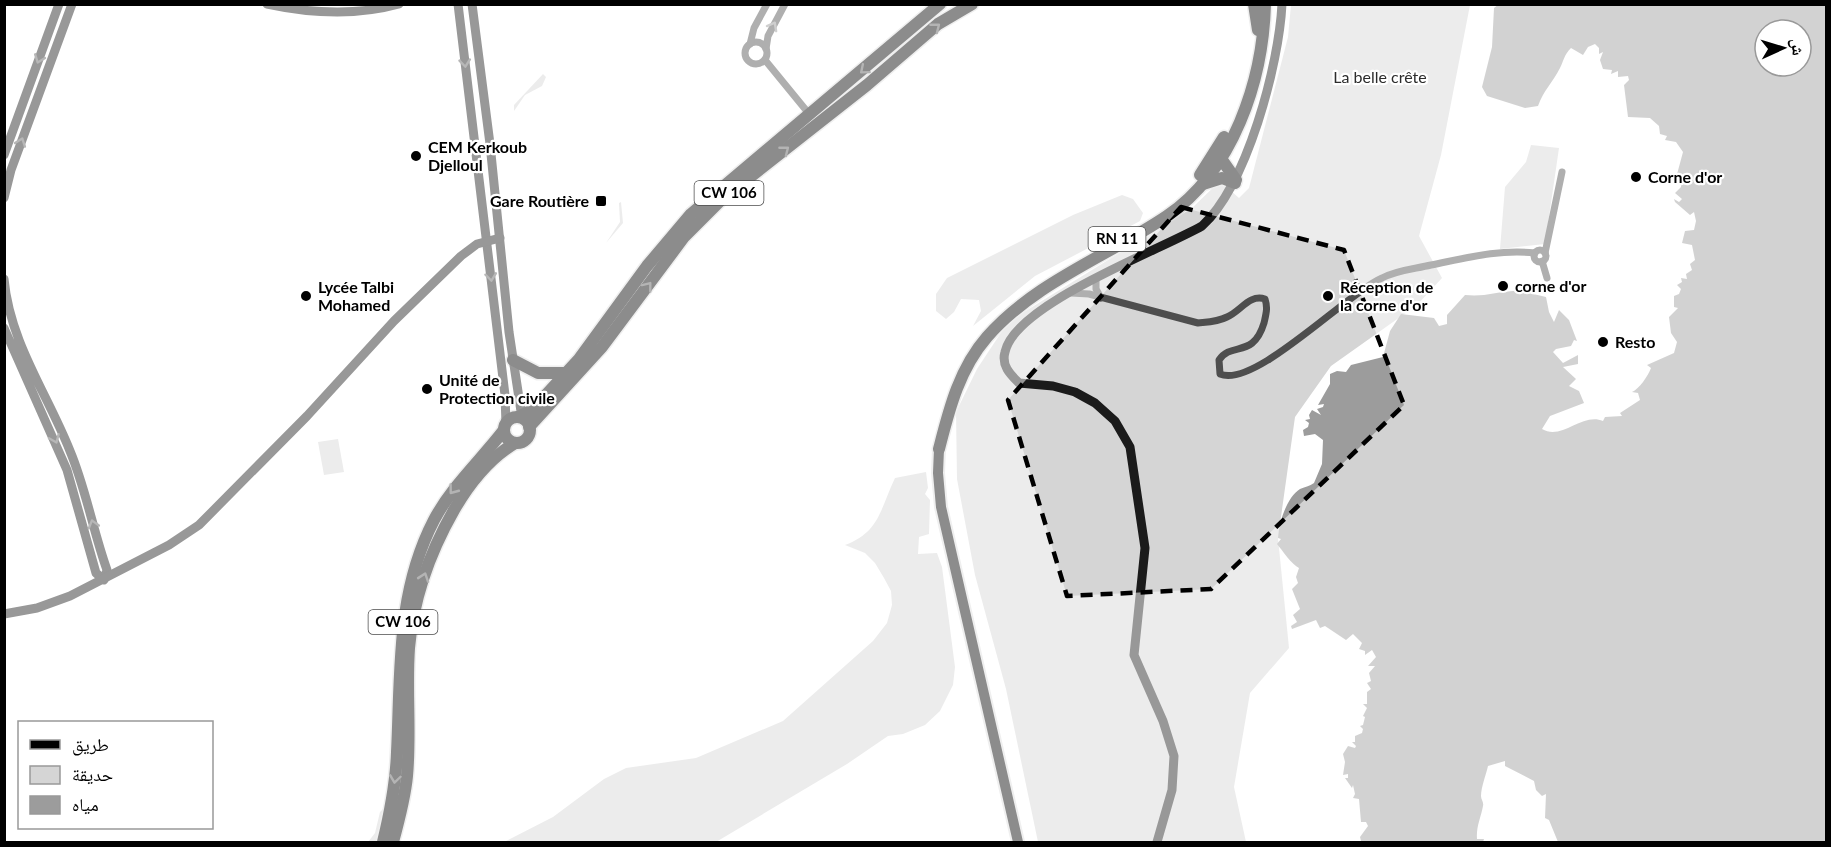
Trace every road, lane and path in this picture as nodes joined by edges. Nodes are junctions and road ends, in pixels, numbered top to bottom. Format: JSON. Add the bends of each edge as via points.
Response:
{"nodes":[{"id":1,"x":59,"y":4,"type":"edge"},
{"id":2,"x":72,"y":4,"type":"edge"},
{"id":3,"x":267,"y":4,"type":"edge"},
{"id":4,"x":399,"y":4,"type":"edge"},
{"id":5,"x":458,"y":4,"type":"edge"},
{"id":6,"x":472,"y":4,"type":"edge"},
{"id":7,"x":767,"y":4,"type":"edge"},
{"id":8,"x":785,"y":4,"type":"edge"},
{"id":9,"x":940,"y":4,"type":"edge"},
{"id":10,"x":972,"y":4,"type":"edge"},
{"id":11,"x":1254,"y":4,"type":"edge"},
{"id":12,"x":1260,"y":4,"type":"edge"},
{"id":13,"x":1265,"y":4,"type":"edge"},
{"id":14,"x":1272,"y":4,"type":"edge"},
{"id":15,"x":1282,"y":4,"type":"edge"},
{"id":16,"x":1261,"y":33,"type":"junction"},
{"id":17,"x":750,"y":44,"type":"junction"},
{"id":18,"x":766,"y":49,"type":"junction"},
{"id":19,"x":765,"y":60,"type":"junction"},
{"id":20,"x":810,"y":115,"type":"junction"},
{"id":21,"x":1226,"y":133,"type":"junction"},
{"id":22,"x":4,"y":155,"type":"edge"},
{"id":23,"x":1221,"y":160,"type":"junction"},
{"id":24,"x":1562,"y":172,"type":"dead end"},
{"id":25,"x":1235,"y":182,"type":"junction"},
{"id":26,"x":1202,"y":185,"type":"junction"},
{"id":27,"x":4,"y":198,"type":"edge"},
{"id":28,"x":500,"y":238,"type":"junction"},
{"id":29,"x":487,"y":240,"type":"junction"},
{"id":30,"x":1535,"y":253,"type":"junction"},
{"id":31,"x":1545,"y":253,"type":"junction"},
{"id":32,"x":1542,"y":261,"type":"junction"},
{"id":33,"x":1547,"y":278,"type":"dead end"},
{"id":34,"x":4,"y":279,"type":"edge"},
{"id":35,"x":1096,"y":279,"type":"junction"},
{"id":36,"x":1069,"y":293,"type":"junction"},
{"id":37,"x":1101,"y":298,"type":"junction"},
{"id":38,"x":4,"y":328,"type":"edge"},
{"id":39,"x":513,"y":360,"type":"junction"},
{"id":40,"x":29,"y":374,"type":"junction"},
{"id":41,"x":566,"y":374,"type":"junction"},
{"id":42,"x":523,"y":420,"type":"junction"},
{"id":43,"x":505,"y":427,"type":"junction"},
{"id":44,"x":515,"y":443,"type":"junction"},
{"id":45,"x":939,"y":449,"type":"junction"},
{"id":46,"x":104,"y":580,"type":"junction"},
{"id":47,"x":4,"y":614,"type":"edge"},
{"id":48,"x":383,"y":843,"type":"edge"},
{"id":49,"x":393,"y":843,"type":"edge"},
{"id":50,"x":1018,"y":843,"type":"edge"},
{"id":51,"x":1157,"y":843,"type":"edge"}],
"edges":[{"from":1,"to":22,"type":"street","one_way":true},
{"from":27,"to":2,"type":"street","one_way":true},
{"from":3,"to":4,"type":"street","via":[[319,12],[370,10]]},
{"from":5,"to":29,"type":"street","one_way":true},
{"from":6,"to":28,"type":"street"},
{"from":7,"to":17,"type":"street"},
{"from":18,"to":8,"type":"street","one_way":true,"via":[[768,36]]},
{"from":9,"to":20,"type":"highway","number":"CW 106","one_way":true},
{"from":42,"to":10,"type":"highway","number":"CW 106","one_way":true,"via":[[602,347],[684,237],[721,200],[938,24]]},
{"from":11,"to":16,"type":"highway"},
{"from":12,"to":16,"type":"highway","number":"RN 11"},
{"from":13,"to":16,"type":"highway","number":"RN 11"},
{"from":14,"to":16,"type":"highway"},
{"from":15,"to":25,"type":"street","via":[[1271,74]]},
{"from":16,"to":21,"type":"highway","number":"RN 11"},
{"from":16,"to":23,"type":"highway","number":"RN 11","via":[[1248,99]]},
{"from":17,"to":18,"type":"street","via":[[758,42]]},
{"from":17,"to":19,"type":"street","via":[[746,49],[747,60],[756,65]]},
{"from":18,"to":19,"type":"street"},
{"from":19,"to":20,"type":"street"},
{"from":20,"to":41,"type":"highway","number":"CW 106","via":[[691,214]]},
{"from":21,"to":23,"type":"highway"},
{"from":21,"to":45,"type":"highway","number":"RN 11","via":[[1199,177],[1179,199],[1027,297],[983,337],[951,395]]},
{"from":23,"to":25,"type":"highway"},
{"from":23,"to":26,"type":"highway","number":"RN 11"},
{"from":24,"to":31,"type":"street"},
{"from":25,"to":26,"type":"highway","via":[[1222,178]]},
{"from":25,"to":35,"type":"street","via":[[1202,226]]},
{"from":26,"to":45,"type":"highway","number":"RN 11","via":[[1167,216],[1049,286],[1001,323],[986,339],[960,381]]},
{"from":28,"to":29,"type":"street"},
{"from":28,"to":39,"type":"street"},
{"from":29,"to":43,"type":"street","one_way":true,"via":[[505,395]]},
{"from":29,"to":46,"type":"street","via":[[461,256],[394,321],[208,518],[179,539]]},
{"from":30,"to":31,"type":"street"},
{"from":30,"to":32,"type":"street","via":[[1536,260]]},
{"from":30,"to":37,"type":"street","via":[[1486,254],[1389,274],[1350,297],[1272,358],[1251,371],[1231,375],[1220,374],[1219,360],[1255,341],[1266,314],[1265,299],[1251,299],[1229,317],[1198,323]]},
{"from":31,"to":32,"type":"street"},
{"from":32,"to":33,"type":"street"},
{"from":34,"to":40,"type":"street","via":[[10,318]]},
{"from":35,"to":36,"type":"street"},
{"from":35,"to":37,"type":"street"},
{"from":36,"to":37,"type":"street"},
{"from":36,"to":51,"type":"street","via":[[1028,319],[1013,334],[1004,353],[1006,370],[1019,383],[1053,386],[1095,402],[1115,421],[1130,447],[1145,548],[1134,654],[1174,756],[1172,790]]},
{"from":38,"to":40,"type":"street"},
{"from":39,"to":41,"type":"highway","via":[[538,374]]},
{"from":39,"to":42,"type":"street"},
{"from":40,"to":46,"type":"street","via":[[76,465],[106,570]]},
{"from":41,"to":42,"type":"highway","number":"CW 106"},
{"from":42,"to":43,"type":"highway"},
{"from":42,"to":44,"type":"highway","via":[[527,438]]},
{"from":43,"to":44,"type":"highway","via":[[507,438]]},
{"from":43,"to":48,"type":"highway","number":"CW 106","one_way":true,"via":[[443,503],[410,578],[399,664],[396,776]]},
{"from":49,"to":44,"type":"highway","number":"CW 106","one_way":true,"via":[[407,775],[408,668],[418,594],[456,506],[484,470]]},
{"from":45,"to":50,"type":"main road","number":"RN 11","via":[[941,507]]},
{"from":46,"to":47,"type":"street","via":[[54,603]]}]}
